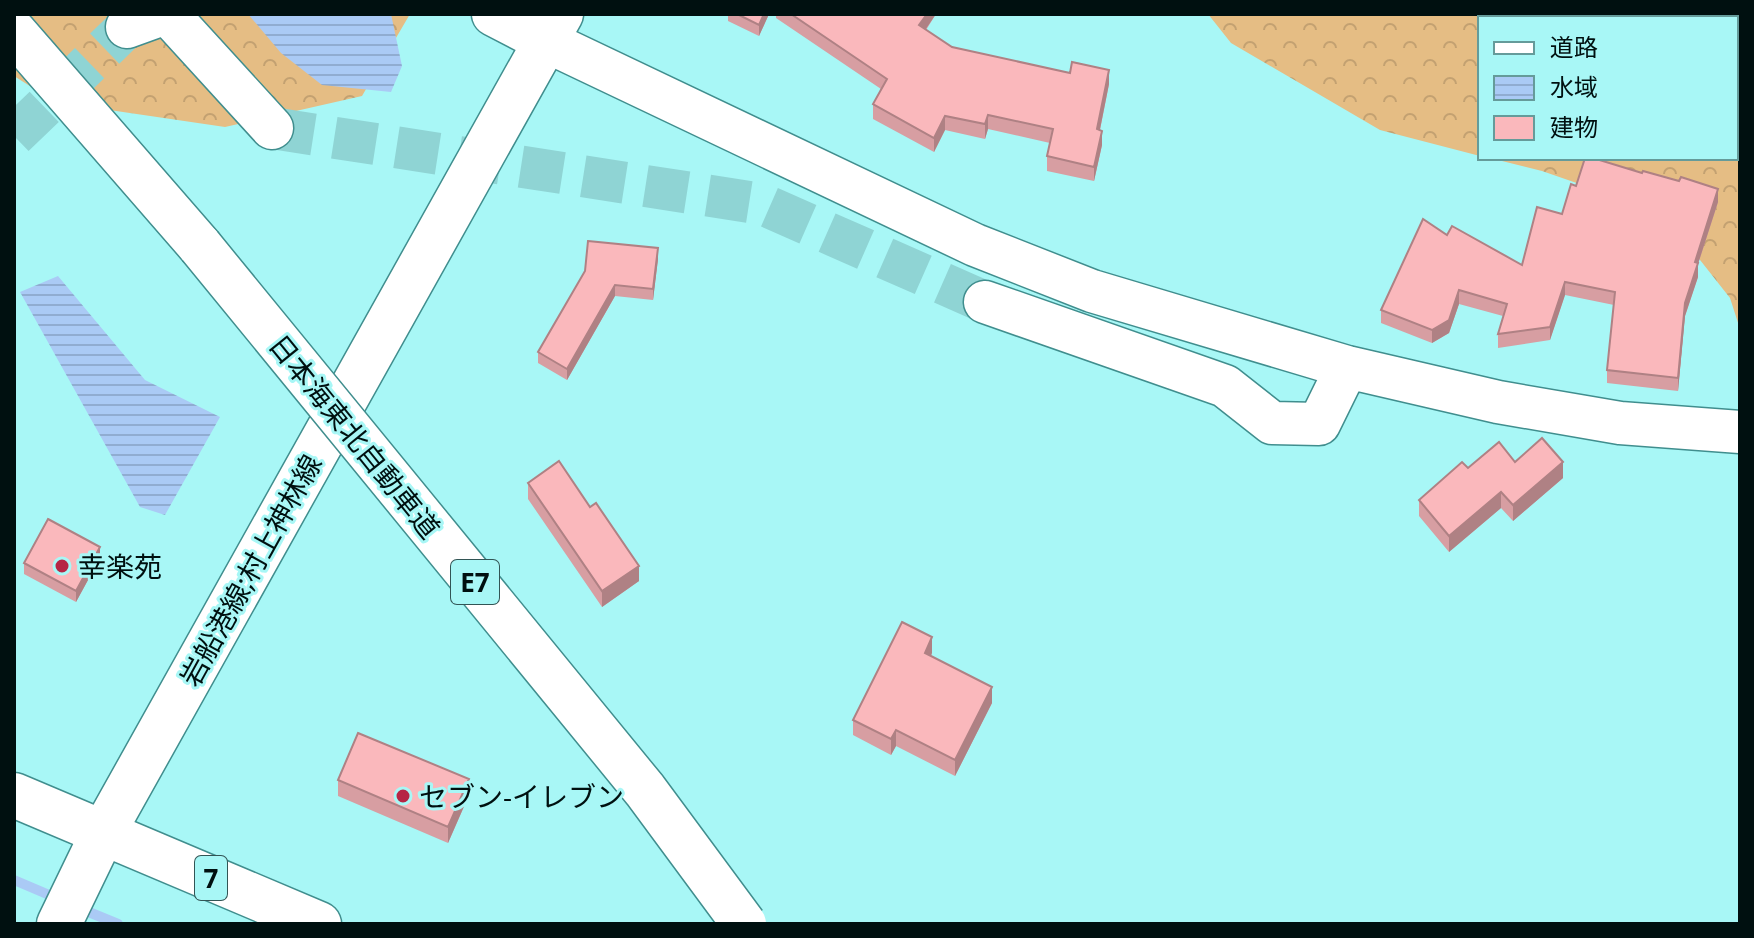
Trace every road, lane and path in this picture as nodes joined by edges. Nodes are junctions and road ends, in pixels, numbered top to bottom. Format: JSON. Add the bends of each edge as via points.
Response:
{"nodes":[{"id":1,"x":494,"y":14,"type":"edge"},
{"id":2,"x":510,"y":14,"type":"edge"},
{"id":3,"x":153,"y":18,"type":"edge"},
{"id":4,"x":554,"y":28,"type":"edge"},
{"id":5,"x":14,"y":32,"type":"edge"},
{"id":6,"x":272,"y":128,"type":"tunnel mouth"},
{"id":7,"x":985,"y":302,"type":"tunnel mouth"},
{"id":8,"x":1347,"y":367,"type":"junction"},
{"id":9,"x":1740,"y":432,"type":"edge"},
{"id":10,"x":14,"y":795,"type":"edge"},
{"id":11,"x":103,"y":833,"type":"junction"},
{"id":12,"x":60,"y":924,"type":"edge"},
{"id":13,"x":319,"y":924,"type":"edge"},
{"id":14,"x":744,"y":924,"type":"edge"}],
"edges":[{"from":1,"to":4,"type":"main road"},
{"from":2,"to":4,"type":"main road"},
{"from":3,"to":6,"type":"street"},
{"from":4,"to":8,"type":"street","via":[[975,245],[1092,291]]},
{"from":4,"to":11,"type":"main road","name":"岩船港線;村上神林線"},
{"from":5,"to":14,"type":"main road","name":"日本海東北自動車道","number":"E7","bridge":true,"via":[[200,246],[645,790]]},
{"from":7,"to":8,"type":"street","via":[[1225,386],[1272,423],[1319,424]]},
{"from":8,"to":9,"type":"street","via":[[1620,423]]},
{"from":10,"to":11,"type":"main road","number":"7"},
{"from":11,"to":12,"type":"main road","name":"岩船港線;村上神林線"},
{"from":11,"to":13,"type":"main road","number":"7"}]}
